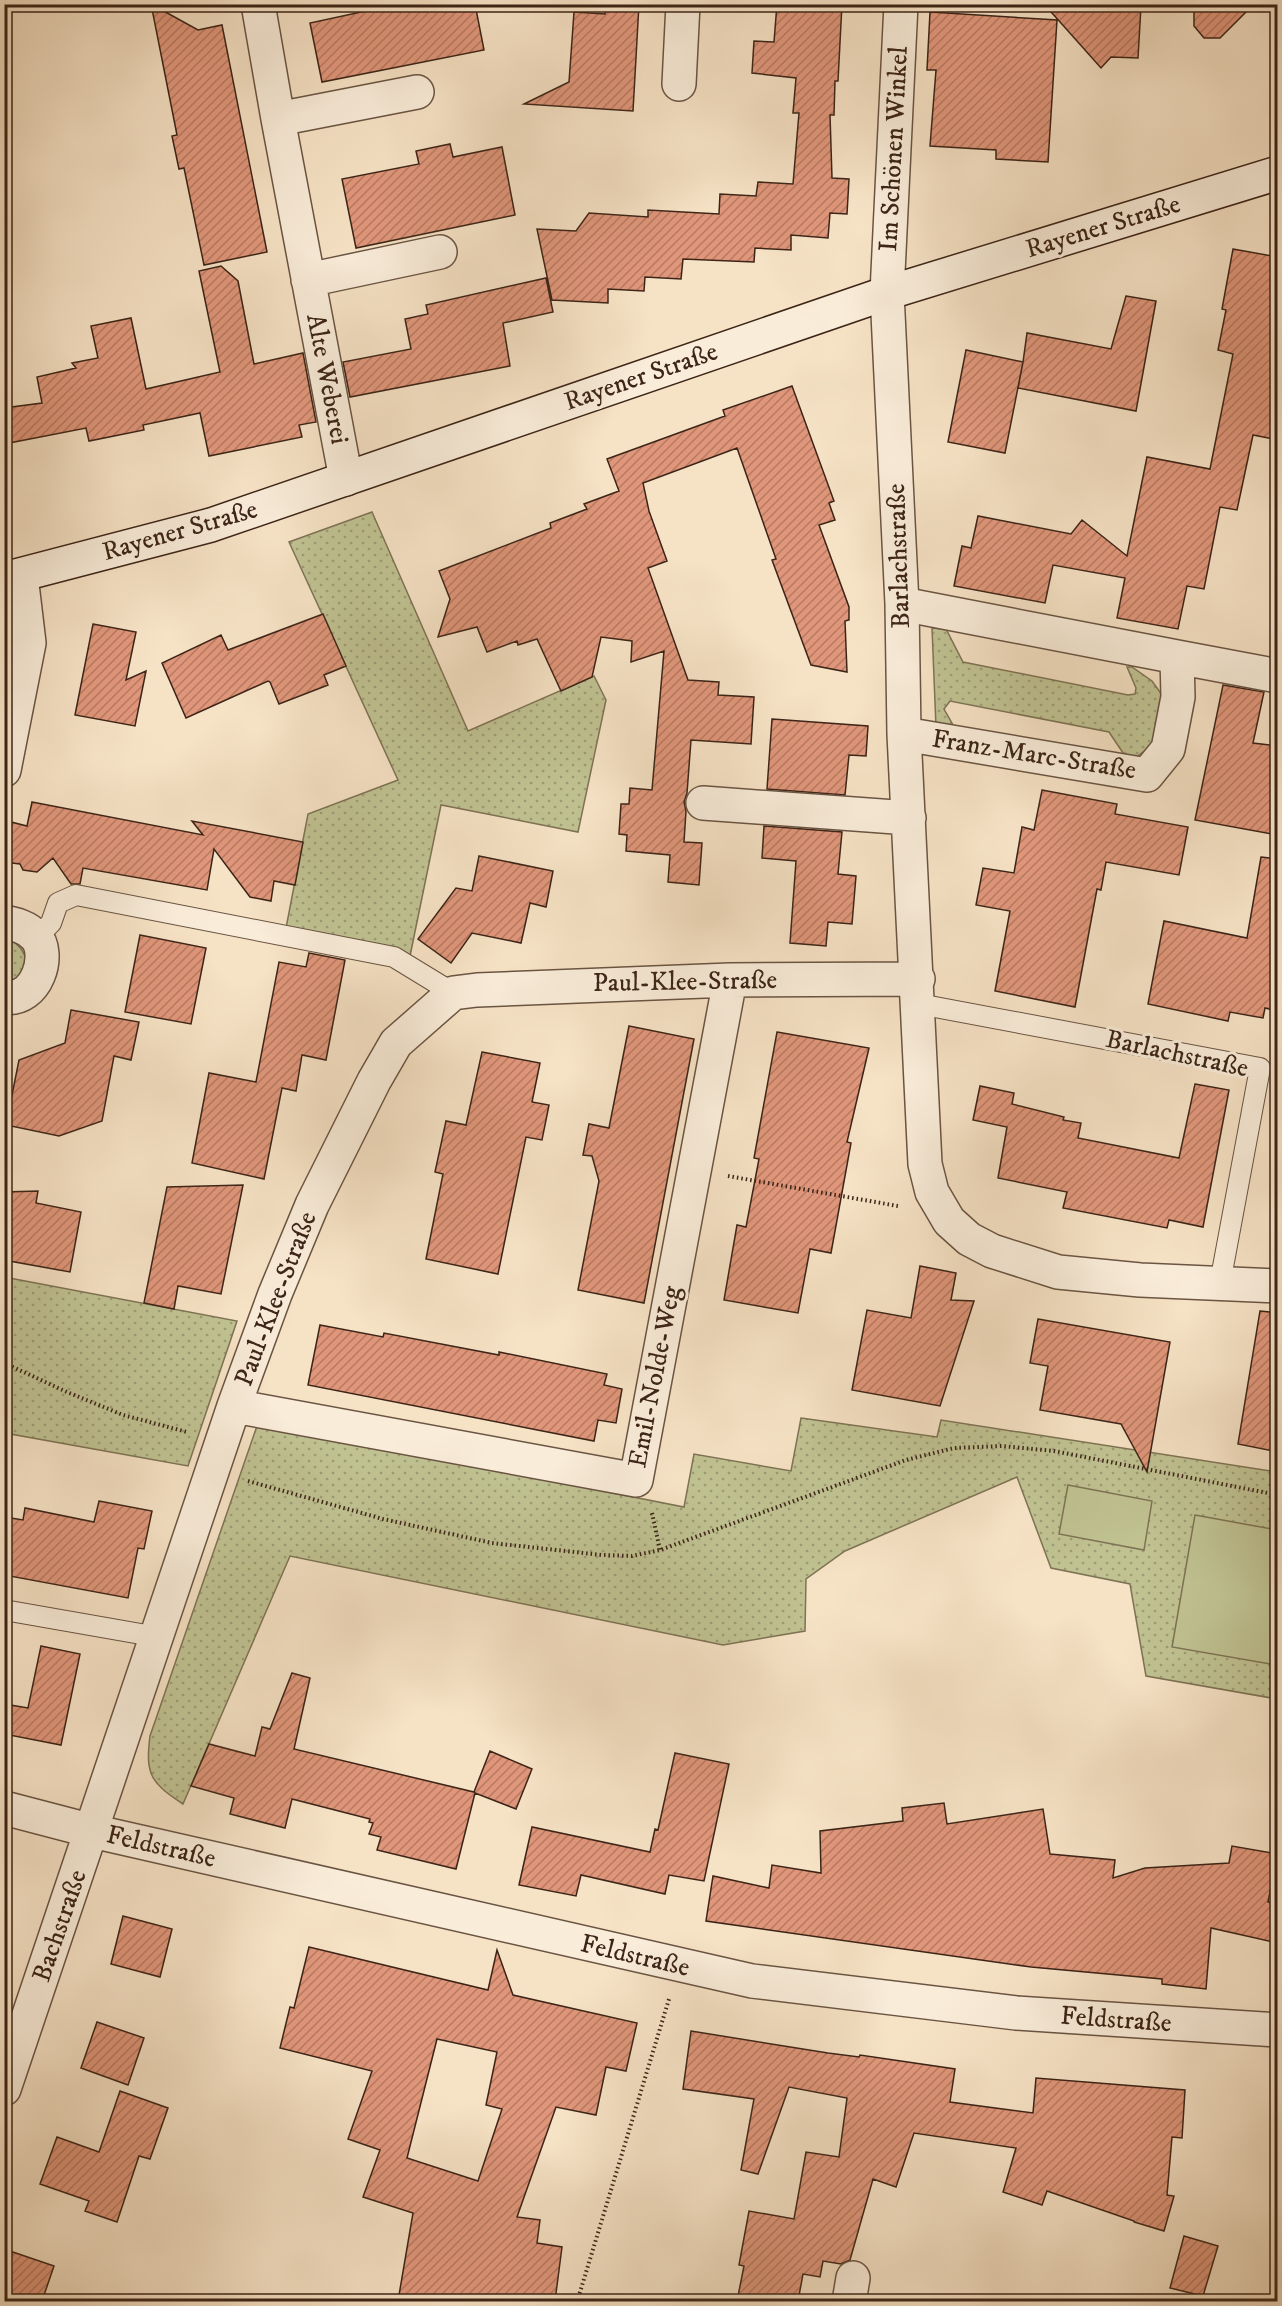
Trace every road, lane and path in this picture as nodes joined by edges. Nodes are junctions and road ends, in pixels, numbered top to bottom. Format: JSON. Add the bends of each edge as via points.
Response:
{"nodes":[{"id":1,"x":258,"y":4,"type":"edge"},
{"id":2,"x":683,"y":4,"type":"edge"},
{"id":3,"x":901,"y":4,"type":"edge"},
{"id":4,"x":679,"y":84,"type":"dead end"},
{"id":5,"x":417,"y":92,"type":"dead end"},
{"id":6,"x":278,"y":119,"type":"junction"},
{"id":7,"x":1278,"y":173,"type":"edge"},
{"id":8,"x":440,"y":252,"type":"dead end"},
{"id":9,"x":308,"y":280,"type":"junction"},
{"id":10,"x":887,"y":293,"type":"junction"},
{"id":11,"x":346,"y":478,"type":"junction"},
{"id":12,"x":13,"y":577,"type":"edge"},
{"id":13,"x":902,"y":604,"type":"junction"},
{"id":14,"x":1177,"y":657,"type":"junction"},
{"id":15,"x":1278,"y":676,"type":"edge"},
{"id":16,"x":904,"y":734,"type":"junction"},
{"id":17,"x":4,"y":770,"type":"edge"},
{"id":18,"x":703,"y":802,"type":"dead end"},
{"id":19,"x":909,"y":818,"type":"junction"},
{"id":20,"x":4,"y":922,"type":"edge"},
{"id":21,"x":37,"y":937,"type":"junction"},
{"id":22,"x":730,"y":980,"type":"junction"},
{"id":23,"x":918,"y":992,"type":"junction"},
{"id":24,"x":453,"y":993,"type":"junction"},
{"id":25,"x":4,"y":997,"type":"edge"},
{"id":26,"x":695,"y":1170,"type":"junction"},
{"id":27,"x":946,"y":1214,"type":"junction"},
{"id":28,"x":1220,"y":1283,"type":"junction"},
{"id":29,"x":1278,"y":1286,"type":"edge"},
{"id":30,"x":4,"y":1363,"type":"edge"},
{"id":31,"x":234,"y":1407,"type":"junction"},
{"id":32,"x":218,"y":1457,"type":"junction"},
{"id":33,"x":1278,"y":1495,"type":"edge"},
{"id":34,"x":4,"y":1610,"type":"edge"},
{"id":35,"x":158,"y":1637,"type":"junction"},
{"id":36,"x":4,"y":1808,"type":"edge"},
{"id":37,"x":92,"y":1832,"type":"junction"},
{"id":38,"x":679,"y":1966,"type":"junction"},
{"id":39,"x":1278,"y":2030,"type":"edge"},
{"id":40,"x":4,"y":2089,"type":"edge"},
{"id":41,"x":577,"y":2301,"type":"edge"}],
"edges":[{"from":1,"to":6,"type":"street","name":"Alte Weberei"},
{"from":2,"to":4,"type":"street"},
{"from":3,"to":10,"type":"street","name":"Im Schönen Winkel"},
{"from":5,"to":6,"type":"street"},
{"from":6,"to":9,"type":"street","name":"Alte Weberei"},
{"from":7,"to":10,"type":"street","name":"Rayener Straße"},
{"from":8,"to":9,"type":"street","name":"Alte Weberei"},
{"from":9,"to":11,"type":"street","name":"Alte Weberei"},
{"from":10,"to":11,"type":"street","name":"Rayener Straße"},
{"from":10,"to":13,"type":"street","name":"Barlachstraße"},
{"from":11,"to":12,"type":"street","name":"Rayener Straße","via":[[211,525]]},
{"from":12,"to":17,"type":"street","via":[[29,643]]},
{"from":13,"to":14,"type":"street"},
{"from":13,"to":16,"type":"street","name":"Barlachstraße"},
{"from":14,"to":15,"type":"street"},
{"from":14,"to":16,"type":"street","name":"Franz-Marc-Straße","via":[[1178,697],[1168,749],[1147,775]]},
{"from":16,"to":19,"type":"street","name":"Barlachstraße"},
{"from":18,"to":19,"type":"street"},
{"from":19,"to":23,"type":"street","name":"Barlachstraße"},
{"from":20,"to":21,"type":"street"},
{"from":21,"to":24,"type":"lane","via":[[51,923],[58,903],[76,895],[394,957]]},
{"from":21,"to":25,"type":"street","via":[[40,969],[33,985],[14,999]]},
{"from":22,"to":23,"type":"street","name":"Paul-Klee-Straße"},
{"from":22,"to":24,"type":"street","name":"Paul-Klee-Straße","via":[[508,987]]},
{"from":22,"to":26,"type":"street","name":"Emil-Nolde-Weg"},
{"from":23,"to":27,"type":"street","name":"Barlachstraße","via":[[925,1164],[932,1192]]},
{"from":23,"to":28,"type":"lane","name":"Barlachstraße","via":[[1260,1068]]},
{"from":24,"to":31,"type":"street","name":"Paul-Klee-Straße","via":[[396,1043],[374,1081],[312,1205]]},
{"from":26,"to":27,"type":"path"},
{"from":26,"to":31,"type":"street","name":"Emil-Nolde-Weg","via":[[636,1480]]},
{"from":27,"to":28,"type":"street","name":"Barlachstraße","via":[[969,1239],[992,1251],[1058,1272]]},
{"from":28,"to":29,"type":"street","name":"Barlachstraße"},
{"from":30,"to":32,"type":"path"},
{"from":31,"to":32,"type":"street","name":"Paul-Klee-Straße"},
{"from":32,"to":33,"type":"path","via":[[383,1519],[492,1543],[602,1555],[632,1556],[660,1550],[906,1460],[954,1448],[1002,1446],[1054,1451]]},
{"from":32,"to":35,"type":"street","name":"Paul-Klee-Straße"},
{"from":34,"to":35,"type":"lane"},
{"from":35,"to":37,"type":"street","name":"Paul-Klee-Straße"},
{"from":36,"to":37,"type":"street","name":"Feldstraße"},
{"from":37,"to":38,"type":"street","name":"Feldstraße"},
{"from":37,"to":40,"type":"street","name":"Bachstraße"},
{"from":38,"to":39,"type":"street","name":"Feldstraße","via":[[752,1981],[1016,2013]]},
{"from":38,"to":41,"type":"path"}]}
